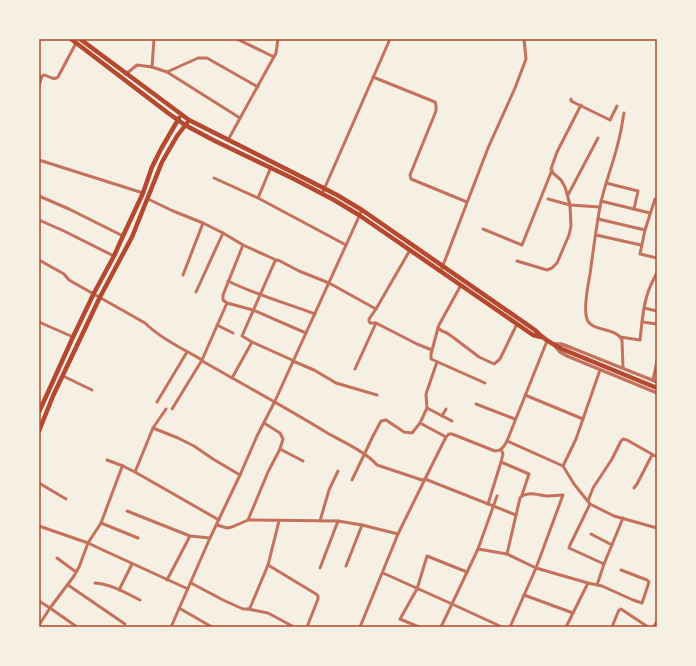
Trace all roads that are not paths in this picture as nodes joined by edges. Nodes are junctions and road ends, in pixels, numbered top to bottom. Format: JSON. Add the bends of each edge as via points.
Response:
{"nodes":[{"id":1,"x":71,"y":39,"type":"edge"},
{"id":2,"x":154,"y":39,"type":"edge"},
{"id":3,"x":237,"y":39,"type":"edge"},
{"id":4,"x":278,"y":39,"type":"edge"},
{"id":5,"x":390,"y":39,"type":"edge"},
{"id":6,"x":524,"y":39,"type":"edge"},
{"id":7,"x":78,"y":41,"type":"edge"},
{"id":8,"x":274,"y":57,"type":"junction"},
{"id":9,"x":152,"y":67,"type":"junction"},
{"id":10,"x":167,"y":72,"type":"junction"},
{"id":11,"x":126,"y":74,"type":"junction"},
{"id":12,"x":373,"y":77,"type":"junction"},
{"id":13,"x":39,"y":85,"type":"edge"},
{"id":14,"x":258,"y":87,"type":"junction"},
{"id":15,"x":571,"y":99,"type":"dead end"},
{"id":16,"x":580,"y":105,"type":"junction"},
{"id":17,"x":617,"y":106,"type":"dead end"},
{"id":18,"x":624,"y":113,"type":"dead end"},
{"id":19,"x":181,"y":114,"type":"junction"},
{"id":20,"x":240,"y":118,"type":"junction"},
{"id":21,"x":178,"y":120,"type":"junction"},
{"id":22,"x":189,"y":120,"type":"junction"},
{"id":23,"x":186,"y":125,"type":"junction"},
{"id":24,"x":172,"y":131,"type":"junction"},
{"id":25,"x":177,"y":136,"type":"junction"},
{"id":26,"x":598,"y":138,"type":"dead end"},
{"id":27,"x":228,"y":140,"type":"junction"},
{"id":28,"x":39,"y":160,"type":"edge"},
{"id":29,"x":271,"y":167,"type":"junction"},
{"id":30,"x":552,"y":170,"type":"junction"},
{"id":31,"x":214,"y":178,"type":"dead end"},
{"id":32,"x":606,"y":183,"type":"junction"},
{"id":33,"x":325,"y":189,"type":"junction"},
{"id":34,"x":142,"y":193,"type":"junction"},
{"id":35,"x":322,"y":194,"type":"junction"},
{"id":36,"x":568,"y":195,"type":"junction"},
{"id":37,"x":39,"y":196,"type":"edge"},
{"id":38,"x":258,"y":198,"type":"junction"},
{"id":39,"x":148,"y":199,"type":"junction"},
{"id":40,"x":548,"y":199,"type":"dead end"},
{"id":41,"x":655,"y":199,"type":"dead end"},
{"id":42,"x":601,"y":201,"type":"junction"},
{"id":43,"x":468,"y":202,"type":"junction"},
{"id":44,"x":570,"y":205,"type":"junction"},
{"id":45,"x":600,"y":207,"type":"junction"},
{"id":46,"x":634,"y":209,"type":"junction"},
{"id":47,"x":361,"y":213,"type":"junction"},
{"id":48,"x":650,"y":213,"type":"junction"},
{"id":49,"x":598,"y":219,"type":"junction"},
{"id":50,"x":39,"y":220,"type":"edge"},
{"id":51,"x":203,"y":223,"type":"junction"},
{"id":52,"x":483,"y":229,"type":"dead end"},
{"id":53,"x":645,"y":230,"type":"junction"},
{"id":54,"x":223,"y":233,"type":"junction"},
{"id":55,"x":596,"y":234,"type":"junction"},
{"id":56,"x":123,"y":236,"type":"junction"},
{"id":57,"x":243,"y":245,"type":"junction"},
{"id":58,"x":641,"y":245,"type":"junction"},
{"id":59,"x":346,"y":246,"type":"junction"},
{"id":60,"x":410,"y":250,"type":"junction"},
{"id":61,"x":114,"y":256,"type":"junction"},
{"id":62,"x":657,"y":258,"type":"edge"},
{"id":63,"x":39,"y":260,"type":"edge"},
{"id":64,"x":276,"y":260,"type":"junction"},
{"id":65,"x":517,"y":261,"type":"dead end"},
{"id":66,"x":441,"y":269,"type":"junction"},
{"id":67,"x":657,"y":272,"type":"edge"},
{"id":68,"x":183,"y":275,"type":"dead end"},
{"id":69,"x":228,"y":281,"type":"junction"},
{"id":70,"x":329,"y":283,"type":"junction"},
{"id":71,"x":461,"y":285,"type":"junction"},
{"id":72,"x":196,"y":292,"type":"dead end"},
{"id":73,"x":94,"y":293,"type":"junction"},
{"id":74,"x":260,"y":295,"type":"junction"},
{"id":75,"x":100,"y":297,"type":"junction"},
{"id":76,"x":227,"y":303,"type":"junction"},
{"id":77,"x":644,"y":308,"type":"junction"},
{"id":78,"x":253,"y":310,"type":"junction"},
{"id":79,"x":376,"y":310,"type":"junction"},
{"id":80,"x":657,"y":311,"type":"edge"},
{"id":81,"x":315,"y":314,"type":"junction"},
{"id":82,"x":39,"y":322,"type":"edge"},
{"id":83,"x":642,"y":322,"type":"junction"},
{"id":84,"x":376,"y":323,"type":"junction"},
{"id":85,"x":517,"y":324,"type":"junction"},
{"id":86,"x":657,"y":324,"type":"edge"},
{"id":87,"x":217,"y":325,"type":"junction"},
{"id":88,"x":438,"y":328,"type":"junction"},
{"id":89,"x":233,"y":333,"type":"dead end"},
{"id":90,"x":306,"y":333,"type":"junction"},
{"id":91,"x":619,"y":336,"type":"junction"},
{"id":92,"x":73,"y":337,"type":"junction"},
{"id":93,"x":541,"y":337,"type":"junction"},
{"id":94,"x":547,"y":341,"type":"junction"},
{"id":95,"x":252,"y":342,"type":"junction"},
{"id":96,"x":552,"y":344,"type":"junction"},
{"id":97,"x":432,"y":350,"type":"junction"},
{"id":98,"x":187,"y":352,"type":"junction"},
{"id":99,"x":202,"y":360,"type":"junction"},
{"id":100,"x":292,"y":360,"type":"junction"},
{"id":101,"x":657,"y":361,"type":"edge"},
{"id":102,"x":437,"y":362,"type":"junction"},
{"id":103,"x":623,"y":368,"type":"junction"},
{"id":104,"x":355,"y":369,"type":"dead end"},
{"id":105,"x":600,"y":370,"type":"junction"},
{"id":106,"x":63,"y":376,"type":"junction"},
{"id":107,"x":232,"y":378,"type":"junction"},
{"id":108,"x":655,"y":381,"type":"edge"},
{"id":109,"x":485,"y":383,"type":"dead end"},
{"id":110,"x":657,"y":388,"type":"edge"},
{"id":111,"x":92,"y":390,"type":"dead end"},
{"id":112,"x":657,"y":393,"type":"edge"},
{"id":113,"x":377,"y":395,"type":"dead end"},
{"id":114,"x":525,"y":395,"type":"junction"},
{"id":115,"x":157,"y":402,"type":"dead end"},
{"id":116,"x":275,"y":402,"type":"junction"},
{"id":117,"x":476,"y":404,"type":"dead end"},
{"id":118,"x":426,"y":408,"type":"junction"},
{"id":119,"x":166,"y":409,"type":"dead end"},
{"id":120,"x":172,"y":409,"type":"dead end"},
{"id":121,"x":446,"y":410,"type":"dead end"},
{"id":122,"x":39,"y":412,"type":"edge"},
{"id":123,"x":442,"y":416,"type":"junction"},
{"id":124,"x":583,"y":419,"type":"junction"},
{"id":125,"x":515,"y":420,"type":"junction"},
{"id":126,"x":452,"y":421,"type":"dead end"},
{"id":127,"x":420,"y":422,"type":"junction"},
{"id":128,"x":264,"y":423,"type":"junction"},
{"id":129,"x":153,"y":428,"type":"junction"},
{"id":130,"x":39,"y":431,"type":"edge"},
{"id":131,"x":446,"y":437,"type":"junction"},
{"id":132,"x":507,"y":441,"type":"junction"},
{"id":133,"x":280,"y":449,"type":"junction"},
{"id":134,"x":502,"y":449,"type":"junction"},
{"id":135,"x":364,"y":455,"type":"junction"},
{"id":136,"x":652,"y":455,"type":"junction"},
{"id":137,"x":657,"y":458,"type":"edge"},
{"id":138,"x":107,"y":460,"type":"dead end"},
{"id":139,"x":303,"y":461,"type":"dead end"},
{"id":140,"x":501,"y":462,"type":"junction"},
{"id":141,"x":123,"y":466,"type":"junction"},
{"id":142,"x":564,"y":466,"type":"junction"},
{"id":143,"x":135,"y":472,"type":"junction"},
{"id":144,"x":338,"y":472,"type":"dead end"},
{"id":145,"x":240,"y":475,"type":"junction"},
{"id":146,"x":425,"y":478,"type":"junction"},
{"id":147,"x":352,"y":480,"type":"dead end"},
{"id":148,"x":39,"y":483,"type":"edge"},
{"id":149,"x":634,"y":488,"type":"dead end"},
{"id":150,"x":522,"y":495,"type":"junction"},
{"id":151,"x":497,"y":496,"type":"dead end"},
{"id":152,"x":66,"y":499,"type":"dead end"},
{"id":153,"x":589,"y":503,"type":"junction"},
{"id":154,"x":488,"y":504,"type":"junction"},
{"id":155,"x":494,"y":506,"type":"junction"},
{"id":156,"x":127,"y":510,"type":"dead end"},
{"id":157,"x":516,"y":515,"type":"junction"},
{"id":158,"x":623,"y":518,"type":"junction"},
{"id":159,"x":220,"y":520,"type":"junction"},
{"id":160,"x":248,"y":520,"type":"junction"},
{"id":161,"x":278,"y":521,"type":"junction"},
{"id":162,"x":320,"y":521,"type":"junction"},
{"id":163,"x":338,"y":521,"type":"junction"},
{"id":164,"x":101,"y":523,"type":"junction"},
{"id":165,"x":217,"y":525,"type":"junction"},
{"id":166,"x":362,"y":525,"type":"junction"},
{"id":167,"x":39,"y":526,"type":"edge"},
{"id":168,"x":657,"y":528,"type":"edge"},
{"id":169,"x":398,"y":534,"type":"junction"},
{"id":170,"x":590,"y":534,"type":"dead end"},
{"id":171,"x":190,"y":536,"type":"junction"},
{"id":172,"x":138,"y":538,"type":"dead end"},
{"id":173,"x":210,"y":538,"type":"junction"},
{"id":174,"x":88,"y":543,"type":"junction"},
{"id":175,"x":612,"y":544,"type":"junction"},
{"id":176,"x":478,"y":549,"type":"junction"},
{"id":177,"x":507,"y":554,"type":"junction"},
{"id":178,"x":57,"y":558,"type":"dead end"},
{"id":179,"x":132,"y":564,"type":"junction"},
{"id":180,"x":604,"y":564,"type":"junction"},
{"id":181,"x":268,"y":565,"type":"junction"},
{"id":182,"x":346,"y":566,"type":"dead end"},
{"id":183,"x":320,"y":568,"type":"dead end"},
{"id":184,"x":536,"y":568,"type":"junction"},
{"id":185,"x":622,"y":570,"type":"dead end"},
{"id":186,"x":76,"y":572,"type":"junction"},
{"id":187,"x":467,"y":572,"type":"junction"},
{"id":188,"x":383,"y":573,"type":"junction"},
{"id":189,"x":167,"y":580,"type":"junction"},
{"id":190,"x":95,"y":583,"type":"dead end"},
{"id":191,"x":191,"y":583,"type":"junction"},
{"id":192,"x":588,"y":583,"type":"junction"},
{"id":193,"x":68,"y":585,"type":"junction"},
{"id":194,"x":597,"y":585,"type":"junction"},
{"id":195,"x":188,"y":589,"type":"junction"},
{"id":196,"x":417,"y":589,"type":"junction"},
{"id":197,"x":119,"y":590,"type":"junction"},
{"id":198,"x":524,"y":595,"type":"junction"},
{"id":199,"x":140,"y":600,"type":"dead end"},
{"id":200,"x":39,"y":601,"type":"edge"},
{"id":201,"x":452,"y":604,"type":"junction"},
{"id":202,"x":50,"y":608,"type":"junction"},
{"id":203,"x":179,"y":608,"type":"junction"},
{"id":204,"x":248,"y":609,"type":"junction"},
{"id":205,"x":573,"y":613,"type":"junction"},
{"id":206,"x":657,"y":621,"type":"edge"},
{"id":207,"x":125,"y":624,"type":"dead end"},
{"id":208,"x":39,"y":625,"type":"edge"},
{"id":209,"x":77,"y":627,"type":"edge"},
{"id":210,"x":171,"y":627,"type":"edge"},
{"id":211,"x":212,"y":627,"type":"edge"},
{"id":212,"x":294,"y":627,"type":"edge"},
{"id":213,"x":307,"y":627,"type":"edge"},
{"id":214,"x":360,"y":627,"type":"edge"},
{"id":215,"x":419,"y":627,"type":"edge"},
{"id":216,"x":441,"y":627,"type":"edge"},
{"id":217,"x":502,"y":627,"type":"edge"},
{"id":218,"x":510,"y":627,"type":"edge"},
{"id":219,"x":566,"y":627,"type":"edge"},
{"id":220,"x":612,"y":627,"type":"edge"},
{"id":221,"x":648,"y":627,"type":"edge"},
{"id":222,"x":654,"y":627,"type":"edge"}],
"edges":[{"from":1,"to":7,"type":"main road"},
{"from":2,"to":9,"type":"street"},
{"from":3,"to":8,"type":"street"},
{"from":4,"to":8,"type":"street"},
{"from":5,"to":12,"type":"street"},
{"from":6,"to":43,"type":"street","via":[[526,59]]},
{"from":7,"to":11,"type":"main road"},
{"from":7,"to":13,"type":"street","via":[[57,78],[44,75]]},
{"from":7,"to":21,"type":"main road"},
{"from":8,"to":14,"type":"street"},
{"from":9,"to":10,"type":"street"},
{"from":9,"to":11,"type":"street","via":[[137,65]]},
{"from":10,"to":14,"type":"street","via":[[198,58],[207,58]]},
{"from":10,"to":20,"type":"street"},
{"from":11,"to":19,"type":"main road"},
{"from":12,"to":33,"type":"street"},
{"from":12,"to":43,"type":"street","via":[[435,102],[436,111],[410,175],[411,179]]},
{"from":14,"to":20,"type":"street"},
{"from":15,"to":16,"type":"street"},
{"from":16,"to":17,"type":"street","via":[[610,120]]},
{"from":16,"to":30,"type":"street","via":[[557,152]]},
{"from":18,"to":32,"type":"street"},
{"from":19,"to":21,"type":"main road"},
{"from":19,"to":22,"type":"main road"},
{"from":20,"to":27,"type":"street"},
{"from":21,"to":23,"type":"main road"},
{"from":21,"to":24,"type":"main road"},
{"from":22,"to":23,"type":"main road"},
{"from":22,"to":27,"type":"main road"},
{"from":23,"to":25,"type":"main road"},
{"from":23,"to":29,"type":"main road"},
{"from":24,"to":25,"type":"main road"},
{"from":24,"to":34,"type":"main road","via":[[161,149]]},
{"from":25,"to":39,"type":"main road","via":[[162,162]]},
{"from":26,"to":36,"type":"street"},
{"from":27,"to":33,"type":"main road"},
{"from":28,"to":34,"type":"street"},
{"from":29,"to":35,"type":"main road"},
{"from":29,"to":38,"type":"street"},
{"from":30,"to":36,"type":"street","via":[[563,183]]},
{"from":30,"to":52,"type":"street","via":[[522,245]]},
{"from":31,"to":38,"type":"street"},
{"from":32,"to":42,"type":"street"},
{"from":32,"to":46,"type":"street","via":[[638,191]]},
{"from":33,"to":35,"type":"street"},
{"from":33,"to":47,"type":"main road"},
{"from":34,"to":56,"type":"main road"},
{"from":35,"to":47,"type":"main road"},
{"from":36,"to":44,"type":"street"},
{"from":37,"to":56,"type":"street"},
{"from":38,"to":59,"type":"street"},
{"from":39,"to":51,"type":"street"},
{"from":39,"to":75,"type":"main road","via":[[132,237]]},
{"from":40,"to":44,"type":"street"},
{"from":41,"to":48,"type":"street"},
{"from":42,"to":45,"type":"street"},
{"from":42,"to":46,"type":"street"},
{"from":43,"to":66,"type":"street"},
{"from":44,"to":45,"type":"street"},
{"from":44,"to":65,"type":"street","via":[[569,235],[557,263],[547,270]]},
{"from":45,"to":49,"type":"street"},
{"from":46,"to":48,"type":"street"},
{"from":47,"to":59,"type":"street"},
{"from":47,"to":60,"type":"main road"},
{"from":47,"to":66,"type":"main road","via":[[413,246]]},
{"from":48,"to":53,"type":"street"},
{"from":49,"to":53,"type":"street"},
{"from":49,"to":55,"type":"street"},
{"from":50,"to":61,"type":"street"},
{"from":51,"to":54,"type":"street"},
{"from":51,"to":68,"type":"street"},
{"from":53,"to":58,"type":"street"},
{"from":54,"to":57,"type":"street"},
{"from":54,"to":72,"type":"street"},
{"from":55,"to":58,"type":"street"},
{"from":55,"to":91,"type":"street","via":[[588,286],[587,319],[593,327]]},
{"from":56,"to":61,"type":"main road"},
{"from":57,"to":64,"type":"street"},
{"from":57,"to":69,"type":"street"},
{"from":58,"to":62,"type":"street","via":[[640,254]]},
{"from":59,"to":70,"type":"street"},
{"from":60,"to":66,"type":"main road"},
{"from":60,"to":79,"type":"street"},
{"from":61,"to":73,"type":"main road"},
{"from":63,"to":73,"type":"street"},
{"from":64,"to":70,"type":"street"},
{"from":64,"to":74,"type":"street"},
{"from":66,"to":71,"type":"main road"},
{"from":66,"to":93,"type":"main road","via":[[535,330]]},
{"from":67,"to":77,"type":"street"},
{"from":69,"to":74,"type":"street"},
{"from":69,"to":76,"type":"street","via":[[222,298]]},
{"from":70,"to":79,"type":"street"},
{"from":70,"to":81,"type":"street"},
{"from":71,"to":85,"type":"main road"},
{"from":71,"to":88,"type":"street"},
{"from":73,"to":75,"type":"street"},
{"from":73,"to":92,"type":"main road"},
{"from":74,"to":78,"type":"street"},
{"from":74,"to":81,"type":"street"},
{"from":75,"to":98,"type":"street","via":[[145,323]]},
{"from":75,"to":106,"type":"main road"},
{"from":76,"to":78,"type":"street"},
{"from":76,"to":87,"type":"street"},
{"from":77,"to":80,"type":"street"},
{"from":77,"to":83,"type":"street"},
{"from":78,"to":90,"type":"street"},
{"from":78,"to":95,"type":"street","via":[[242,336]]},
{"from":79,"to":84,"type":"street","via":[[369,321]]},
{"from":81,"to":90,"type":"street"},
{"from":82,"to":92,"type":"street"},
{"from":83,"to":86,"type":"street"},
{"from":83,"to":91,"type":"street","via":[[640,340]]},
{"from":84,"to":97,"type":"street"},
{"from":84,"to":104,"type":"street"},
{"from":85,"to":88,"type":"street","via":[[500,359],[494,364],[479,357]]},
{"from":85,"to":93,"type":"main road"},
{"from":87,"to":89,"type":"street"},
{"from":87,"to":99,"type":"street"},
{"from":88,"to":97,"type":"street"},
{"from":90,"to":100,"type":"street"},
{"from":91,"to":103,"type":"street","via":[[622,340]]},
{"from":92,"to":122,"type":"main road"},
{"from":93,"to":94,"type":"main road"},
{"from":94,"to":96,"type":"main road"},
{"from":94,"to":114,"type":"street"},
{"from":95,"to":100,"type":"street"},
{"from":95,"to":107,"type":"street"},
{"from":96,"to":103,"type":"street","via":[[561,344]]},
{"from":96,"to":105,"type":"street","via":[[567,356]]},
{"from":96,"to":110,"type":"main road"},
{"from":97,"to":102,"type":"street","via":[[431,359]]},
{"from":98,"to":99,"type":"street"},
{"from":98,"to":115,"type":"street"},
{"from":99,"to":107,"type":"street"},
{"from":99,"to":120,"type":"street"},
{"from":100,"to":113,"type":"street","via":[[336,383]]},
{"from":100,"to":116,"type":"street"},
{"from":101,"to":108,"type":"street"},
{"from":102,"to":109,"type":"street"},
{"from":102,"to":118,"type":"street","via":[[426,394]]},
{"from":103,"to":108,"type":"street"},
{"from":105,"to":112,"type":"street"},
{"from":105,"to":124,"type":"street"},
{"from":106,"to":111,"type":"street"},
{"from":106,"to":130,"type":"main road"},
{"from":107,"to":116,"type":"street"},
{"from":114,"to":124,"type":"street"},
{"from":114,"to":125,"type":"street"},
{"from":116,"to":128,"type":"street"},
{"from":116,"to":135,"type":"street"},
{"from":117,"to":125,"type":"street"},
{"from":118,"to":123,"type":"street"},
{"from":118,"to":127,"type":"street"},
{"from":119,"to":129,"type":"street"},
{"from":121,"to":123,"type":"street"},
{"from":123,"to":126,"type":"street"},
{"from":124,"to":142,"type":"street"},
{"from":125,"to":132,"type":"street"},
{"from":127,"to":131,"type":"street"},
{"from":127,"to":135,"type":"street","via":[[412,433],[404,432],[386,420],[381,421]]},
{"from":128,"to":133,"type":"street","via":[[282,435]]},
{"from":128,"to":145,"type":"street"},
{"from":129,"to":143,"type":"street"},
{"from":129,"to":145,"type":"street","via":[[194,446]]},
{"from":131,"to":134,"type":"street","via":[[452,434],[495,451]]},
{"from":131,"to":146,"type":"street"},
{"from":132,"to":134,"type":"street"},
{"from":132,"to":142,"type":"street"},
{"from":133,"to":139,"type":"street"},
{"from":133,"to":160,"type":"street"},
{"from":134,"to":140,"type":"street"},
{"from":135,"to":146,"type":"street","via":[[378,465],[422,480]]},
{"from":135,"to":147,"type":"street"},
{"from":136,"to":137,"type":"street"},
{"from":136,"to":149,"type":"street"},
{"from":136,"to":153,"type":"street","via":[[623,439],[593,488]]},
{"from":138,"to":141,"type":"street"},
{"from":140,"to":150,"type":"street","via":[[529,474]]},
{"from":140,"to":154,"type":"street"},
{"from":141,"to":143,"type":"street"},
{"from":141,"to":164,"type":"street"},
{"from":142,"to":153,"type":"street"},
{"from":143,"to":159,"type":"street"},
{"from":144,"to":162,"type":"street","via":[[329,490]]},
{"from":145,"to":159,"type":"street"},
{"from":146,"to":154,"type":"street"},
{"from":146,"to":169,"type":"street"},
{"from":148,"to":152,"type":"street"},
{"from":150,"to":157,"type":"street"},
{"from":150,"to":184,"type":"street","via":[[563,495]]},
{"from":151,"to":155,"type":"street"},
{"from":153,"to":158,"type":"street"},
{"from":153,"to":180,"type":"street","via":[[569,548]]},
{"from":154,"to":155,"type":"street"},
{"from":155,"to":157,"type":"street"},
{"from":155,"to":176,"type":"street"},
{"from":156,"to":171,"type":"street"},
{"from":157,"to":177,"type":"street"},
{"from":158,"to":168,"type":"street"},
{"from":158,"to":175,"type":"street"},
{"from":159,"to":165,"type":"street"},
{"from":160,"to":161,"type":"street"},
{"from":160,"to":165,"type":"street","via":[[227,528]]},
{"from":161,"to":162,"type":"street"},
{"from":161,"to":181,"type":"street"},
{"from":162,"to":163,"type":"street"},
{"from":163,"to":166,"type":"street"},
{"from":163,"to":183,"type":"street"},
{"from":164,"to":172,"type":"street"},
{"from":164,"to":174,"type":"street"},
{"from":165,"to":173,"type":"street"},
{"from":166,"to":169,"type":"street"},
{"from":166,"to":182,"type":"street"},
{"from":167,"to":174,"type":"street"},
{"from":169,"to":188,"type":"street"},
{"from":170,"to":175,"type":"street"},
{"from":171,"to":173,"type":"street"},
{"from":171,"to":189,"type":"street"},
{"from":173,"to":191,"type":"street"},
{"from":174,"to":179,"type":"street"},
{"from":174,"to":186,"type":"street"},
{"from":175,"to":180,"type":"street"},
{"from":176,"to":177,"type":"street"},
{"from":176,"to":187,"type":"street"},
{"from":177,"to":184,"type":"street"},
{"from":178,"to":186,"type":"street"},
{"from":179,"to":189,"type":"street"},
{"from":179,"to":197,"type":"street"},
{"from":180,"to":194,"type":"street"},
{"from":181,"to":204,"type":"street"},
{"from":181,"to":213,"type":"street","via":[[318,596]]},
{"from":184,"to":192,"type":"street"},
{"from":184,"to":198,"type":"street"},
{"from":185,"to":194,"type":"street","via":[[649,582],[642,603]]},
{"from":186,"to":193,"type":"street"},
{"from":187,"to":196,"type":"street","via":[[427,556]]},
{"from":187,"to":201,"type":"street"},
{"from":188,"to":196,"type":"street"},
{"from":188,"to":214,"type":"street"},
{"from":189,"to":195,"type":"street"},
{"from":190,"to":197,"type":"street"},
{"from":191,"to":195,"type":"street"},
{"from":191,"to":204,"type":"street","via":[[223,600]]},
{"from":192,"to":194,"type":"street"},
{"from":192,"to":205,"type":"street"},
{"from":193,"to":202,"type":"street"},
{"from":193,"to":207,"type":"street"},
{"from":195,"to":203,"type":"street"},
{"from":196,"to":201,"type":"street"},
{"from":196,"to":215,"type":"street","via":[[400,619]]},
{"from":197,"to":199,"type":"street"},
{"from":198,"to":205,"type":"street"},
{"from":198,"to":218,"type":"street"},
{"from":200,"to":202,"type":"street"},
{"from":201,"to":216,"type":"street"},
{"from":201,"to":217,"type":"street"},
{"from":202,"to":208,"type":"street"},
{"from":202,"to":209,"type":"street"},
{"from":203,"to":210,"type":"street"},
{"from":203,"to":211,"type":"street"},
{"from":204,"to":212,"type":"street","via":[[268,613]]},
{"from":205,"to":219,"type":"street"},
{"from":206,"to":222,"type":"street"},
{"from":220,"to":221,"type":"street","via":[[621,609]]}]}
